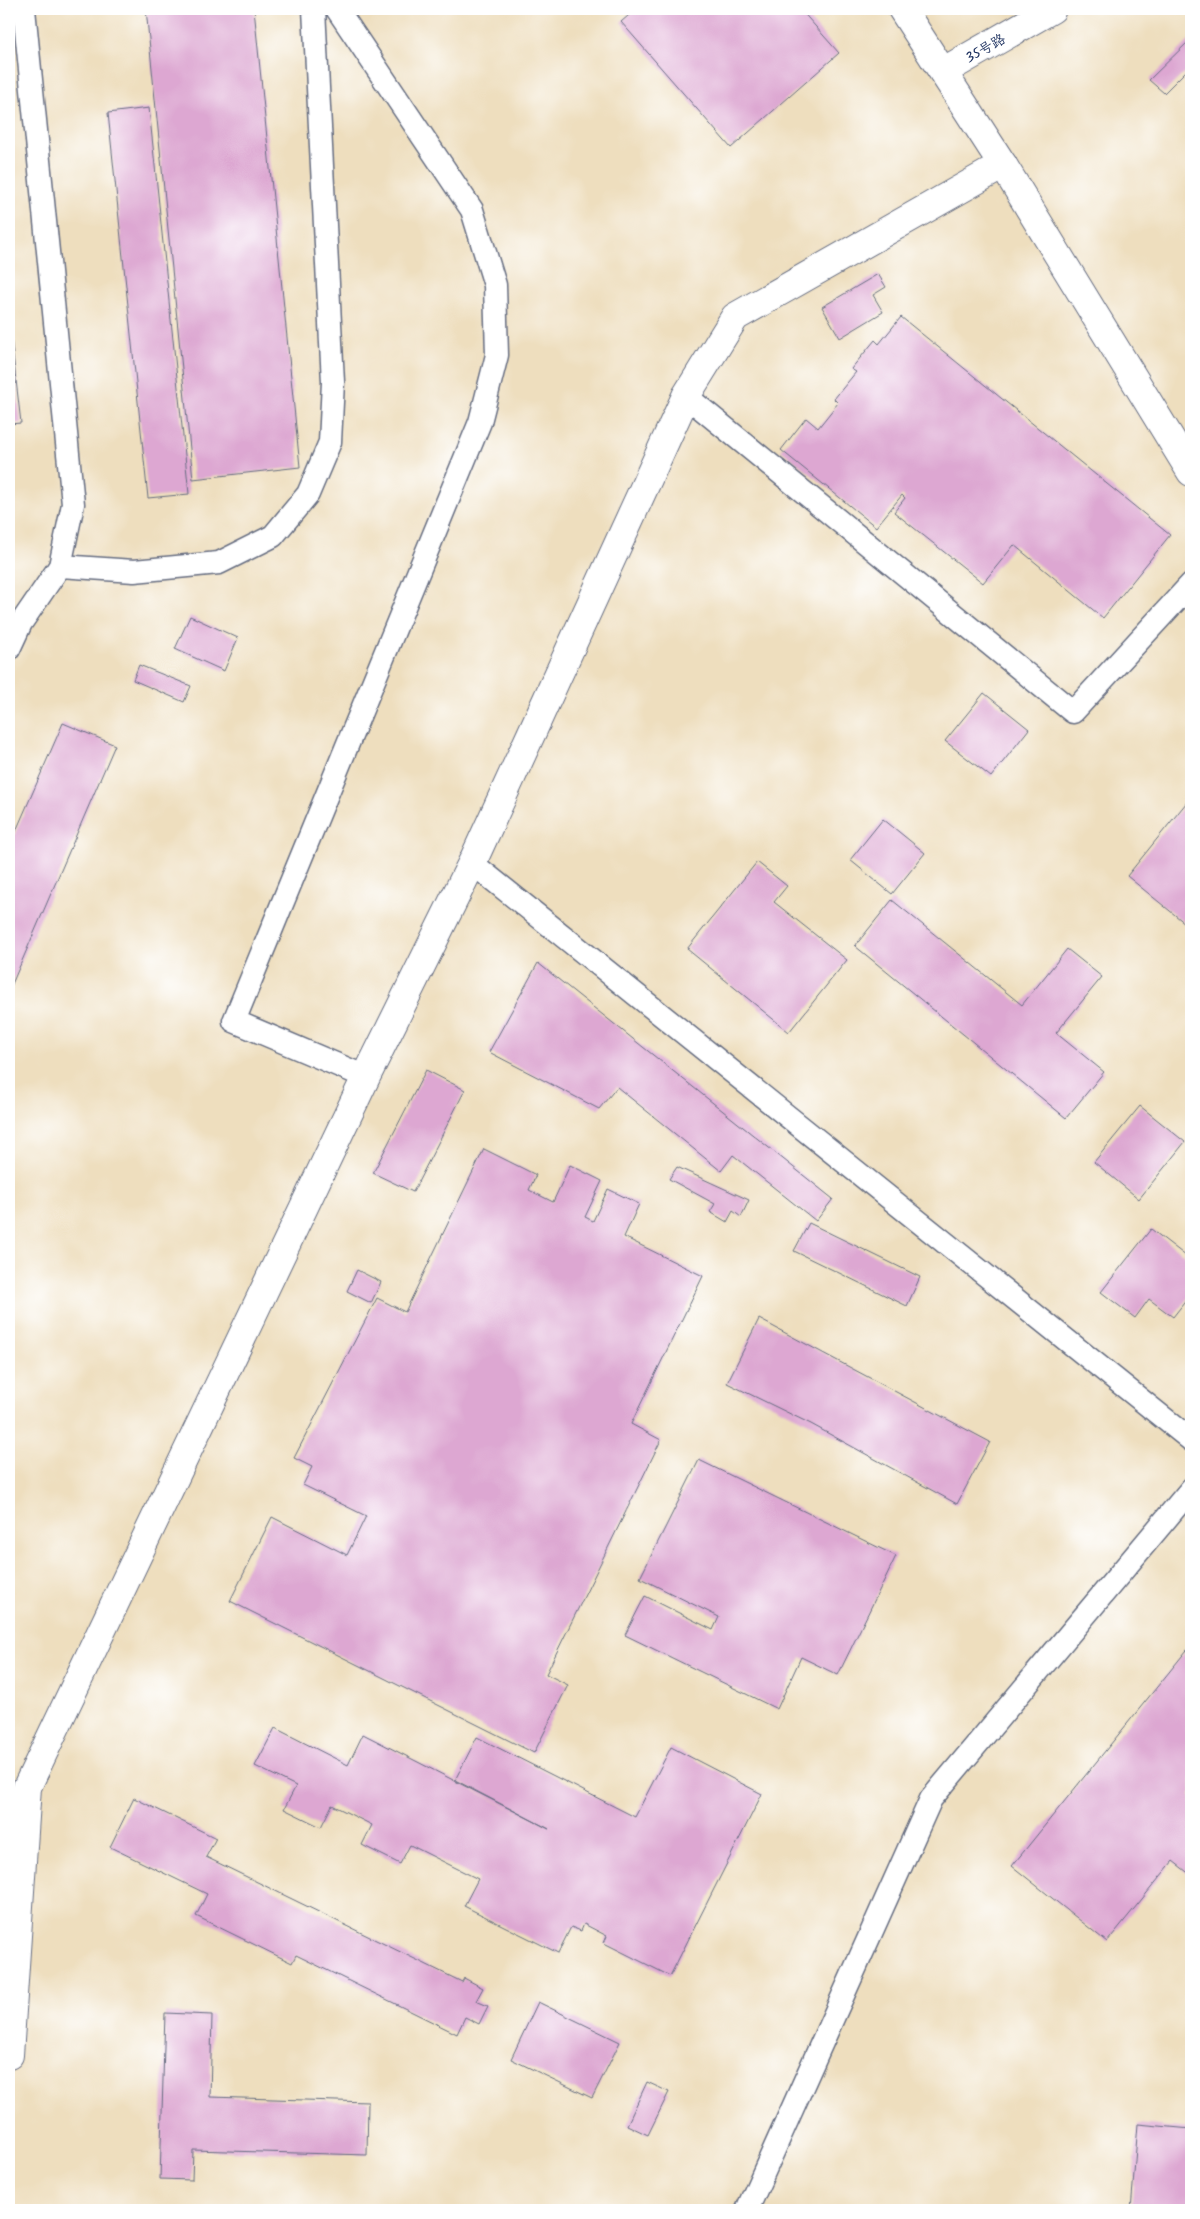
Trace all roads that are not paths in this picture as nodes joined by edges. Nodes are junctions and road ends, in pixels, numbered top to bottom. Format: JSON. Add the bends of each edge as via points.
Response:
{"nodes":[{"id":1,"x":24,"y":9,"type":"edge"},
{"id":2,"x":314,"y":9,"type":"edge"},
{"id":3,"x":337,"y":9,"type":"edge"},
{"id":4,"x":902,"y":9,"type":"edge"},
{"id":5,"x":1052,"y":9,"type":"edge"},
{"id":6,"x":944,"y":71,"type":"junction"},
{"id":7,"x":1003,"y":165,"type":"junction"},
{"id":8,"x":686,"y":396,"type":"junction"},
{"id":9,"x":1187,"y":452,"type":"edge"},
{"id":10,"x":60,"y":566,"type":"junction"},
{"id":11,"x":1191,"y":584,"type":"edge"},
{"id":12,"x":9,"y":648,"type":"edge"},
{"id":13,"x":472,"y":863,"type":"junction"},
{"id":14,"x":366,"y":1077,"type":"junction"},
{"id":15,"x":1191,"y":1440,"type":"edge"},
{"id":16,"x":1191,"y":1489,"type":"edge"},
{"id":17,"x":9,"y":2054,"type":"edge"},
{"id":18,"x":747,"y":2210,"type":"edge"}],
"edges":[{"from":1,"to":10,"type":"lane","via":[[73,504]]},
{"from":2,"to":10,"type":"lane","via":[[333,382],[330,442],[308,494],[273,536],[218,564],[134,571]]},
{"from":3,"to":14,"type":"lane","via":[[472,210],[495,285],[497,345],[480,422],[234,1021]]},
{"from":4,"to":6,"type":"street"},
{"from":5,"to":6,"type":"street","name":"35号路"},
{"from":6,"to":7,"type":"street"},
{"from":7,"to":8,"type":"street","via":[[735,317]]},
{"from":7,"to":9,"type":"street"},
{"from":8,"to":11,"type":"lane","via":[[1073,712]]},
{"from":8,"to":13,"type":"street"},
{"from":10,"to":12,"type":"lane"},
{"from":13,"to":14,"type":"street"},
{"from":13,"to":15,"type":"lane"},
{"from":14,"to":17,"type":"street","via":[[27,1787]]},
{"from":16,"to":18,"type":"lane","via":[[931,1799]]}]}
